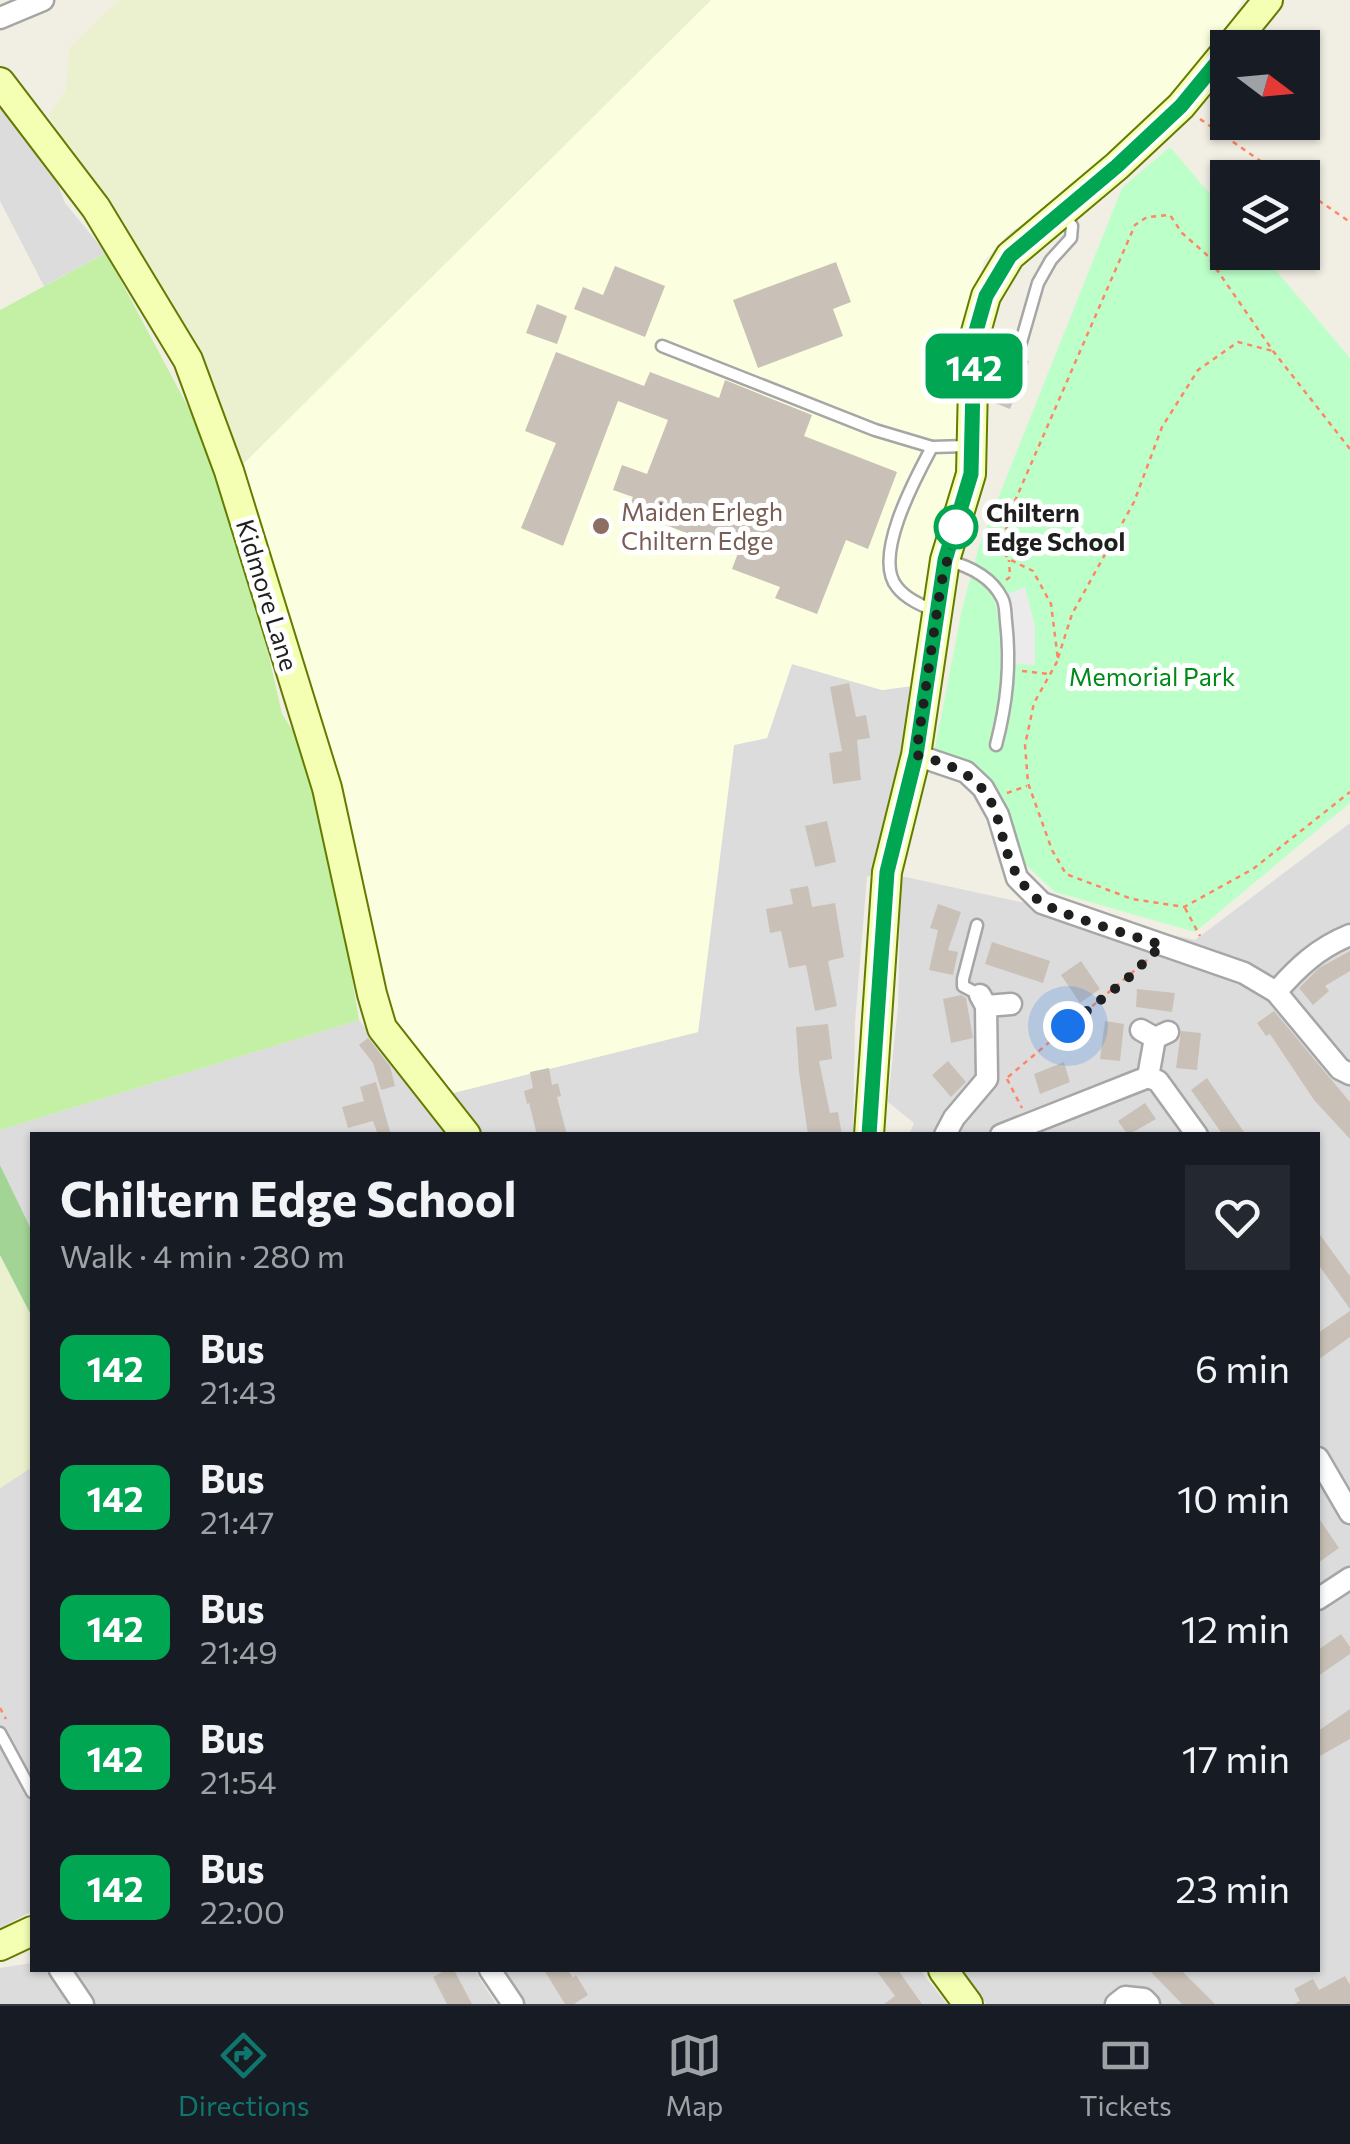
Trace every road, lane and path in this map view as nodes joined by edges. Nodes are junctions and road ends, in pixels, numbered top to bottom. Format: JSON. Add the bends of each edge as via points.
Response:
{"nodes":[{"id":1,"x":43,"y":0,"type":"edge"},
{"id":2,"x":1268,"y":0,"type":"edge"},
{"id":3,"x":0,"y":18,"type":"edge"},
{"id":4,"x":1243,"y":30,"type":"edge"},
{"id":5,"x":1210,"y":70,"type":"edge"},
{"id":6,"x":0,"y":82,"type":"edge"},
{"id":7,"x":1181,"y":106,"type":"junction"},
{"id":8,"x":1260,"y":160,"type":"edge"},
{"id":9,"x":1320,"y":201,"type":"edge"},
{"id":10,"x":1063,"y":213,"type":"junction"},
{"id":11,"x":1350,"y":222,"type":"edge"},
{"id":12,"x":662,"y":346,"type":"dead end"},
{"id":13,"x":1273,"y":351,"type":"junction"},
{"id":14,"x":1017,"y":356,"type":"dead end"},
{"id":15,"x":974,"y":446,"type":"junction"},
{"id":16,"x":932,"y":448,"type":"junction"},
{"id":17,"x":1350,"y":449,"type":"edge"},
{"id":18,"x":1009,"y":559,"type":"junction"},
{"id":19,"x":945,"y":560,"type":"junction"},
{"id":20,"x":994,"y":588,"type":"junction"},
{"id":21,"x":938,"y":612,"type":"junction"},
{"id":22,"x":1058,"y":660,"type":"junction"},
{"id":23,"x":1009,"y":669,"type":"junction"},
{"id":24,"x":1050,"y":674,"type":"junction"},
{"id":25,"x":996,"y":745,"type":"dead end"},
{"id":26,"x":916,"y":755,"type":"junction"},
{"id":27,"x":1029,"y":785,"type":"junction"},
{"id":28,"x":1350,"y":792,"type":"edge"},
{"id":29,"x":990,"y":800,"type":"junction"},
{"id":30,"x":1184,"y":907,"type":"junction"},
{"id":31,"x":977,"y":925,"type":"dead end"},
{"id":32,"x":1350,"y":936,"type":"edge"},
{"id":33,"x":1162,"y":945,"type":"junction"},
{"id":34,"x":1207,"y":961,"type":"junction"},
{"id":35,"x":1276,"y":992,"type":"junction"},
{"id":36,"x":983,"y":1000,"type":"junction"},
{"id":37,"x":1011,"y":1004,"type":"dead end"},
{"id":38,"x":1155,"y":1033,"type":"dead end"},
{"id":39,"x":1350,"y":1074,"type":"edge"},
{"id":40,"x":1148,"y":1077,"type":"junction"},
{"id":41,"x":997,"y":1079,"type":"junction"},
{"id":42,"x":1030,"y":1124,"type":"junction"},
{"id":43,"x":464,"y":1132,"type":"edge"},
{"id":44,"x":869,"y":1132,"type":"edge"},
{"id":45,"x":947,"y":1132,"type":"edge"},
{"id":46,"x":1009,"y":1132,"type":"edge"},
{"id":47,"x":1195,"y":1132,"type":"edge"},
{"id":48,"x":1320,"y":1461,"type":"edge"},
{"id":49,"x":1350,"y":1513,"type":"edge"},
{"id":50,"x":1350,"y":1578,"type":"edge"},
{"id":51,"x":1320,"y":1598,"type":"edge"},
{"id":52,"x":0,"y":1733,"type":"edge"},
{"id":53,"x":30,"y":1788,"type":"edge"},
{"id":54,"x":30,"y":1932,"type":"edge"},
{"id":55,"x":0,"y":1946,"type":"edge"},
{"id":56,"x":61,"y":1972,"type":"edge"},
{"id":57,"x":491,"y":1972,"type":"edge"},
{"id":58,"x":944,"y":1972,"type":"edge"},
{"id":59,"x":83,"y":2004,"type":"edge"},
{"id":60,"x":512,"y":2004,"type":"edge"},
{"id":61,"x":968,"y":2004,"type":"edge"},
{"id":62,"x":1116,"y":2004,"type":"edge"},
{"id":63,"x":1149,"y":2004,"type":"edge"}],
"edges":[{"from":1,"to":3,"type":"street"},
{"from":2,"to":4,"type":"street"},
{"from":5,"to":7,"type":"street"},
{"from":6,"to":43,"type":"street","name":"Kidmore Lane","via":[[96,208],[188,360],[327,788],[382,1028]]},
{"from":7,"to":8,"type":"path"},
{"from":7,"to":10,"type":"street"},
{"from":9,"to":11,"type":"path"},
{"from":10,"to":14,"type":"lane","via":[[1071,238],[1038,283]]},
{"from":10,"to":15,"type":"street","via":[[1010,256],[986,296],[974,338]]},
{"from":12,"to":16,"type":"lane"},
{"from":13,"to":17,"type":"path"},
{"from":13,"to":18,"type":"path","via":[[1206,254],[1170,215],[1135,225],[1010,510],[1001,550]]},
{"from":13,"to":22,"type":"path","via":[[1238,342],[1198,370],[1162,428],[1134,502],[1072,614]]},
{"from":15,"to":16,"type":"lane"},
{"from":15,"to":19,"type":"street"},
{"from":16,"to":21,"type":"lane","via":[[890,543],[890,566],[894,586]]},
{"from":18,"to":20,"type":"path","via":[[1010,577]]},
{"from":18,"to":22,"type":"path","via":[[1033,571],[1051,604]]},
{"from":19,"to":20,"type":"lane","via":[[969,566]]},
{"from":19,"to":21,"type":"street"},
{"from":20,"to":23,"type":"lane","via":[[1004,600]]},
{"from":21,"to":26,"type":"street"},
{"from":22,"to":24,"type":"path"},
{"from":23,"to":24,"type":"path"},
{"from":23,"to":25,"type":"lane"},
{"from":24,"to":27,"type":"path","via":[[1034,703],[1025,745]]},
{"from":26,"to":29,"type":"street","via":[[966,772]]},
{"from":26,"to":44,"type":"street","via":[[887,872]]},
{"from":27,"to":29,"type":"path"},
{"from":27,"to":30,"type":"path","via":[[1066,874],[1132,899]]},
{"from":28,"to":30,"type":"path","via":[[1253,869]]},
{"from":29,"to":33,"type":"street","via":[[1016,878],[1042,904]]},
{"from":30,"to":34,"type":"path"},
{"from":31,"to":36,"type":"lane","via":[[963,979]]},
{"from":32,"to":35,"type":"street","via":[[1328,944]]},
{"from":33,"to":34,"type":"street"},
{"from":33,"to":41,"type":"path"},
{"from":34,"to":35,"type":"street"},
{"from":35,"to":39,"type":"street"},
{"from":36,"to":37,"type":"street"},
{"from":36,"to":41,"type":"street"},
{"from":38,"to":40,"type":"street"},
{"from":40,"to":42,"type":"street"},
{"from":40,"to":47,"type":"street","via":[[1158,1081]]},
{"from":41,"to":42,"type":"path"},
{"from":41,"to":45,"type":"street"},
{"from":42,"to":46,"type":"street"},
{"from":48,"to":49,"type":"street"},
{"from":50,"to":51,"type":"street"},
{"from":52,"to":53,"type":"lane"},
{"from":54,"to":55,"type":"street"},
{"from":56,"to":59,"type":"street"},
{"from":57,"to":60,"type":"street"},
{"from":58,"to":61,"type":"street"},
{"from":62,"to":63,"type":"street","via":[[1125,1996]]}]}
